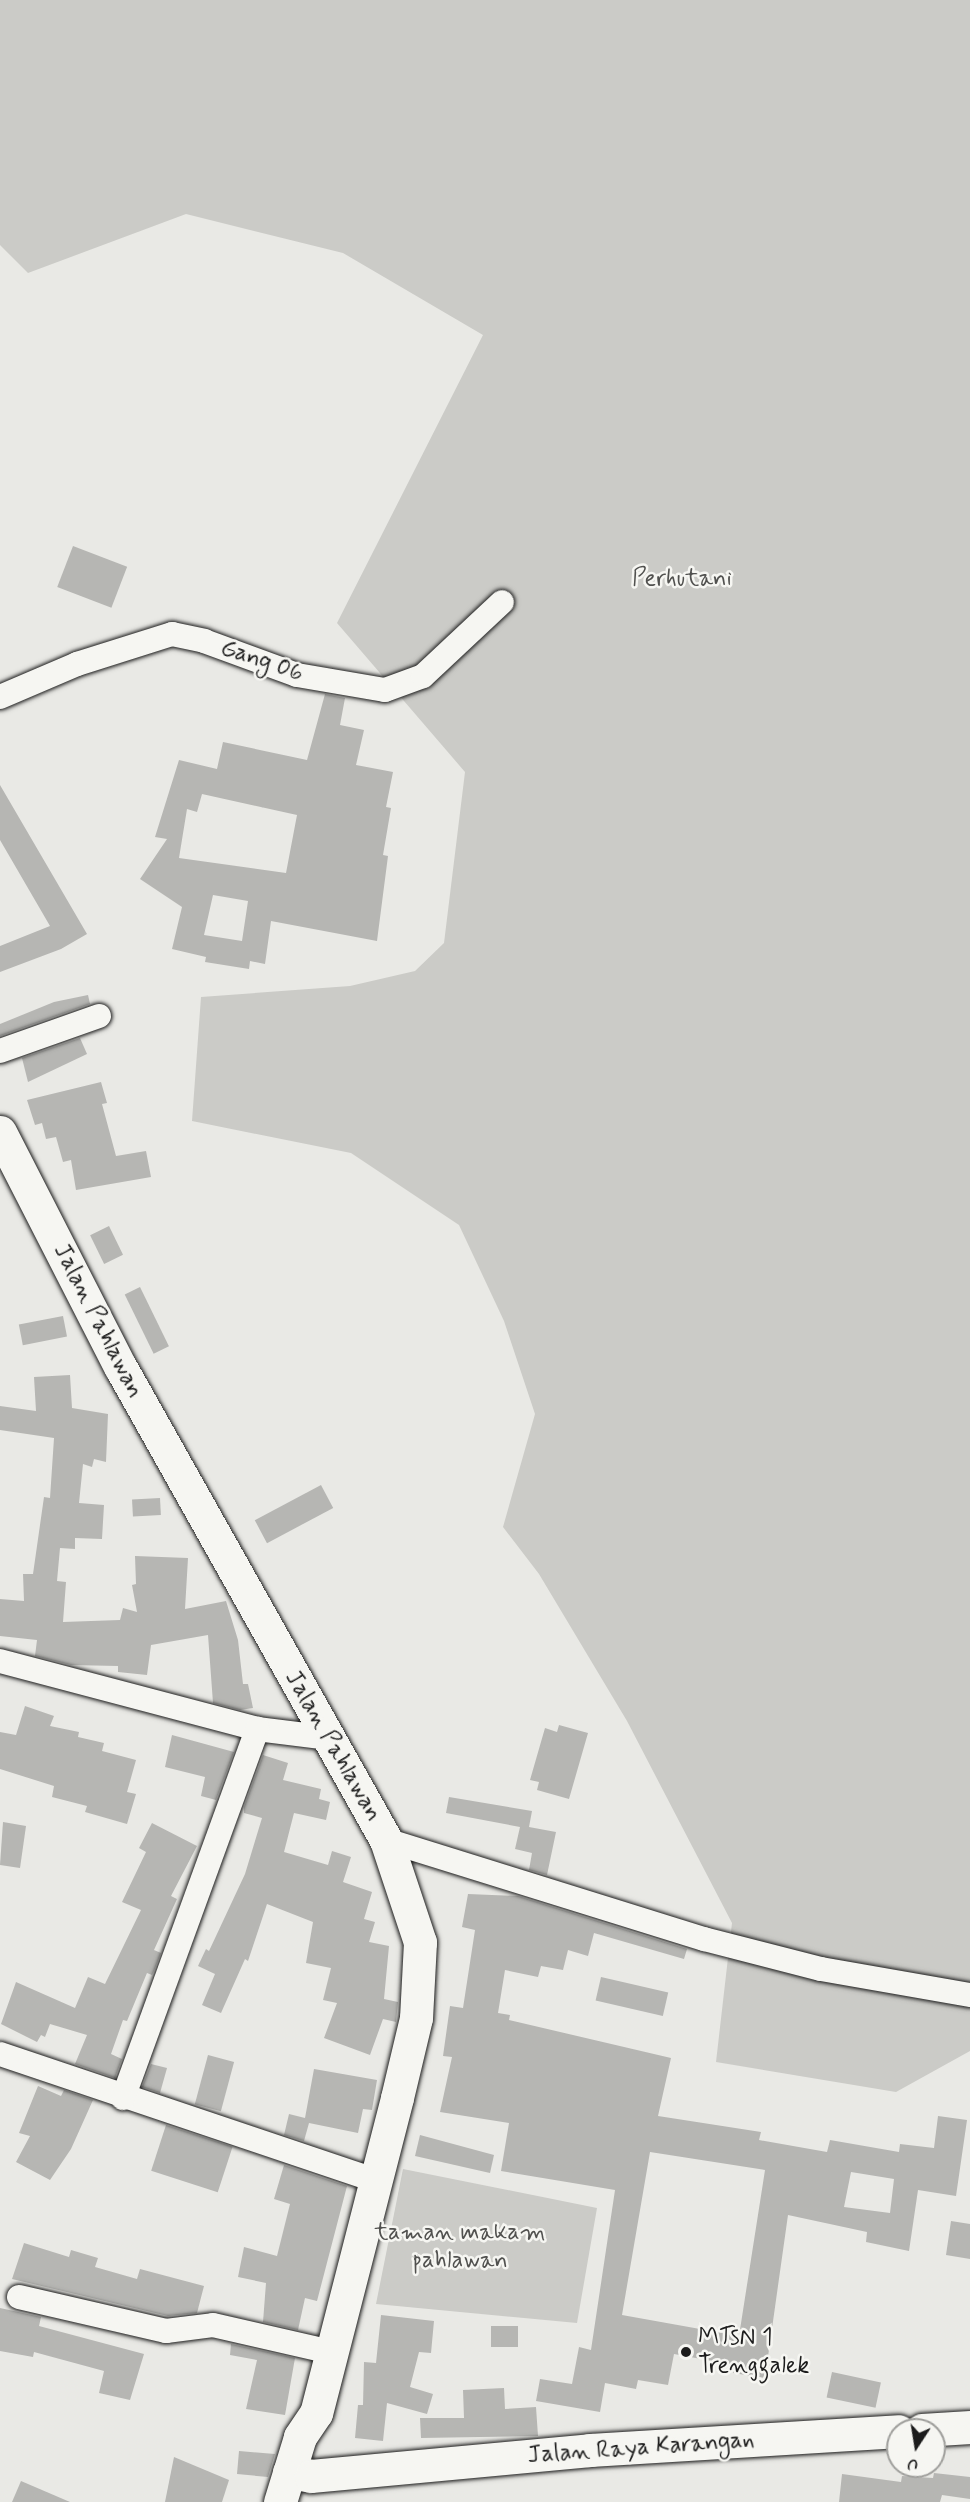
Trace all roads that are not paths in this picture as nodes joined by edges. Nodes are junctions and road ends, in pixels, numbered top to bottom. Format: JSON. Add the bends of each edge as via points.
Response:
{"nodes":[{"id":1,"x":502,"y":602,"type":"dead end"},
{"id":2,"x":0,"y":697,"type":"edge"},
{"id":3,"x":99,"y":1016,"type":"dead end"},
{"id":4,"x":0,"y":1051,"type":"edge"},
{"id":5,"x":5,"y":1149,"type":"edge"},
{"id":6,"x":0,"y":1661,"type":"edge"},
{"id":7,"x":257,"y":1729,"type":"junction"},
{"id":8,"x":329,"y":1738,"type":"junction"},
{"id":9,"x":386,"y":1840,"type":"junction"},
{"id":10,"x":970,"y":1995,"type":"edge"},
{"id":11,"x":0,"y":2054,"type":"edge"},
{"id":12,"x":123,"y":2098,"type":"junction"},
{"id":13,"x":374,"y":2180,"type":"junction"},
{"id":14,"x":19,"y":2297,"type":"dead end"},
{"id":15,"x":331,"y":2352,"type":"junction"},
{"id":16,"x":970,"y":2427,"type":"edge"},
{"id":17,"x":946,"y":2428,"type":"edge"},
{"id":18,"x":886,"y":2433,"type":"edge"},
{"id":19,"x":296,"y":2488,"type":"edge"}],
"edges":[{"from":1,"to":2,"type":"street","name":"Gang 06","via":[[423,676],[385,690],[297,675],[204,640],[172,634],[77,664]]},
{"from":3,"to":4,"type":"street"},
{"from":5,"to":8,"type":"highway","name":"Jalan Pahlawan","via":[[121,1368]]},
{"from":6,"to":7,"type":"street"},
{"from":7,"to":8,"type":"street"},
{"from":7,"to":12,"type":"street"},
{"from":8,"to":9,"type":"highway","name":"Jalan Pahlawan"},
{"from":9,"to":10,"type":"street","via":[[704,1938],[821,1969]]},
{"from":9,"to":13,"type":"highway","name":"Jalan Pahlawan","via":[[420,1942],[421,1975],[416,2018]]},
{"from":11,"to":12,"type":"street"},
{"from":12,"to":13,"type":"street"},
{"from":13,"to":15,"type":"highway","name":"Jalan Pahlawan"},
{"from":14,"to":15,"type":"street","via":[[166,2331],[213,2325]]},
{"from":15,"to":19,"type":"highway","name":"Jalan Pahlawan","via":[[316,2413],[300,2437]]},
{"from":16,"to":17,"type":"highway"},
{"from":18,"to":19,"type":"highway","name":"Jalan Raya Karangan","via":[[590,2450],[384,2470]]}]}
